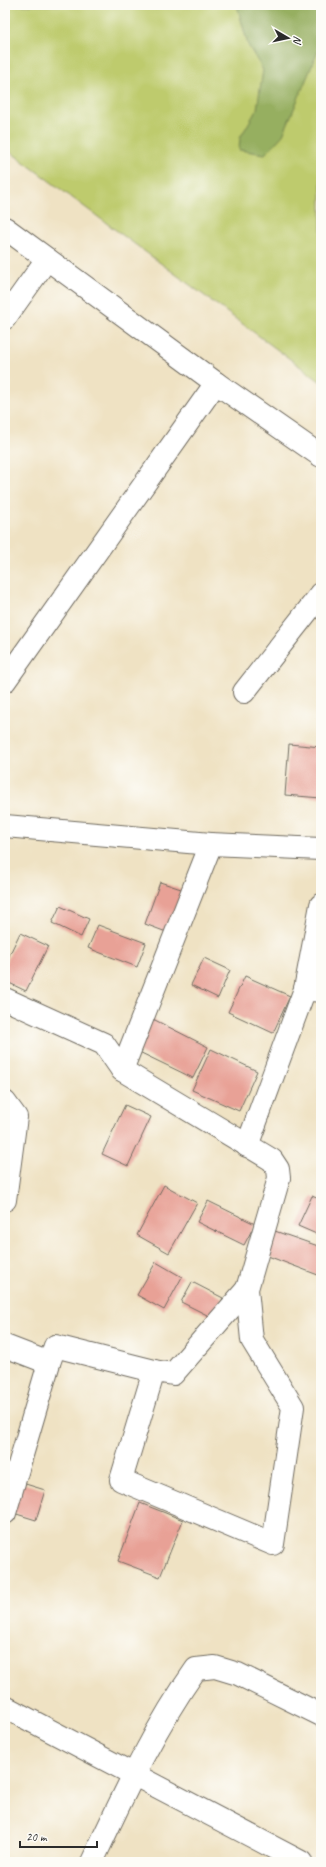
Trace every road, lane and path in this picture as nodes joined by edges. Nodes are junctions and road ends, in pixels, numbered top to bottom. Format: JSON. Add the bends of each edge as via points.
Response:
{"nodes":[{"id":1,"x":5,"y":228,"type":"edge"},
{"id":2,"x":47,"y":259,"type":"junction"},
{"id":3,"x":5,"y":318,"type":"edge"},
{"id":4,"x":216,"y":383,"type":"junction"},
{"id":5,"x":321,"y":456,"type":"edge"},
{"id":6,"x":321,"y":594,"type":"edge"},
{"id":7,"x":5,"y":681,"type":"edge"},
{"id":8,"x":244,"y":692,"type":"dead end"},
{"id":9,"x":5,"y":826,"type":"edge"},
{"id":10,"x":211,"y":844,"type":"junction"},
{"id":11,"x":321,"y":849,"type":"edge"},
{"id":12,"x":321,"y":905,"type":"edge"},
{"id":13,"x":313,"y":990,"type":"edge"},
{"id":14,"x":5,"y":998,"type":"edge"},
{"id":15,"x":122,"y":1070,"type":"junction"},
{"id":16,"x":5,"y":1102,"type":"edge"},
{"id":17,"x":247,"y":1146,"type":"junction"},
{"id":18,"x":5,"y":1200,"type":"edge"},
{"id":19,"x":247,"y":1289,"type":"junction"},
{"id":20,"x":5,"y":1346,"type":"edge"},
{"id":21,"x":50,"y":1363,"type":"junction"},
{"id":22,"x":154,"y":1371,"type":"junction"},
{"id":23,"x":5,"y":1513,"type":"edge"},
{"id":24,"x":5,"y":1707,"type":"edge"},
{"id":25,"x":321,"y":1715,"type":"edge"},
{"id":26,"x":134,"y":1774,"type":"junction"},
{"id":27,"x":92,"y":1862,"type":"edge"},
{"id":28,"x":302,"y":1862,"type":"edge"}],
"edges":[{"from":1,"to":2,"type":"street"},
{"from":2,"to":3,"type":"street"},
{"from":2,"to":4,"type":"street"},
{"from":4,"to":5,"type":"street"},
{"from":4,"to":7,"type":"street"},
{"from":6,"to":8,"type":"street"},
{"from":9,"to":10,"type":"street"},
{"from":10,"to":11,"type":"street"},
{"from":10,"to":15,"type":"street"},
{"from":12,"to":13,"type":"street"},
{"from":13,"to":17,"type":"street"},
{"from":14,"to":15,"type":"street","via":[[104,1044]]},
{"from":15,"to":17,"type":"street"},
{"from":16,"to":18,"type":"street","via":[[16,1117]]},
{"from":17,"to":19,"type":"street","via":[[272,1160],[278,1169],[279,1178]]},
{"from":19,"to":22,"type":"street","via":[[173,1374]]},
{"from":19,"to":22,"type":"street","via":[[252,1340],[293,1407],[273,1544],[121,1480]]},
{"from":20,"to":21,"type":"street"},
{"from":21,"to":22,"type":"street","via":[[55,1346]]},
{"from":21,"to":23,"type":"street"},
{"from":24,"to":26,"type":"street"},
{"from":25,"to":26,"type":"street","via":[[238,1674],[215,1668],[196,1669],[177,1695]]},
{"from":26,"to":27,"type":"street"},
{"from":26,"to":28,"type":"street"}]}
